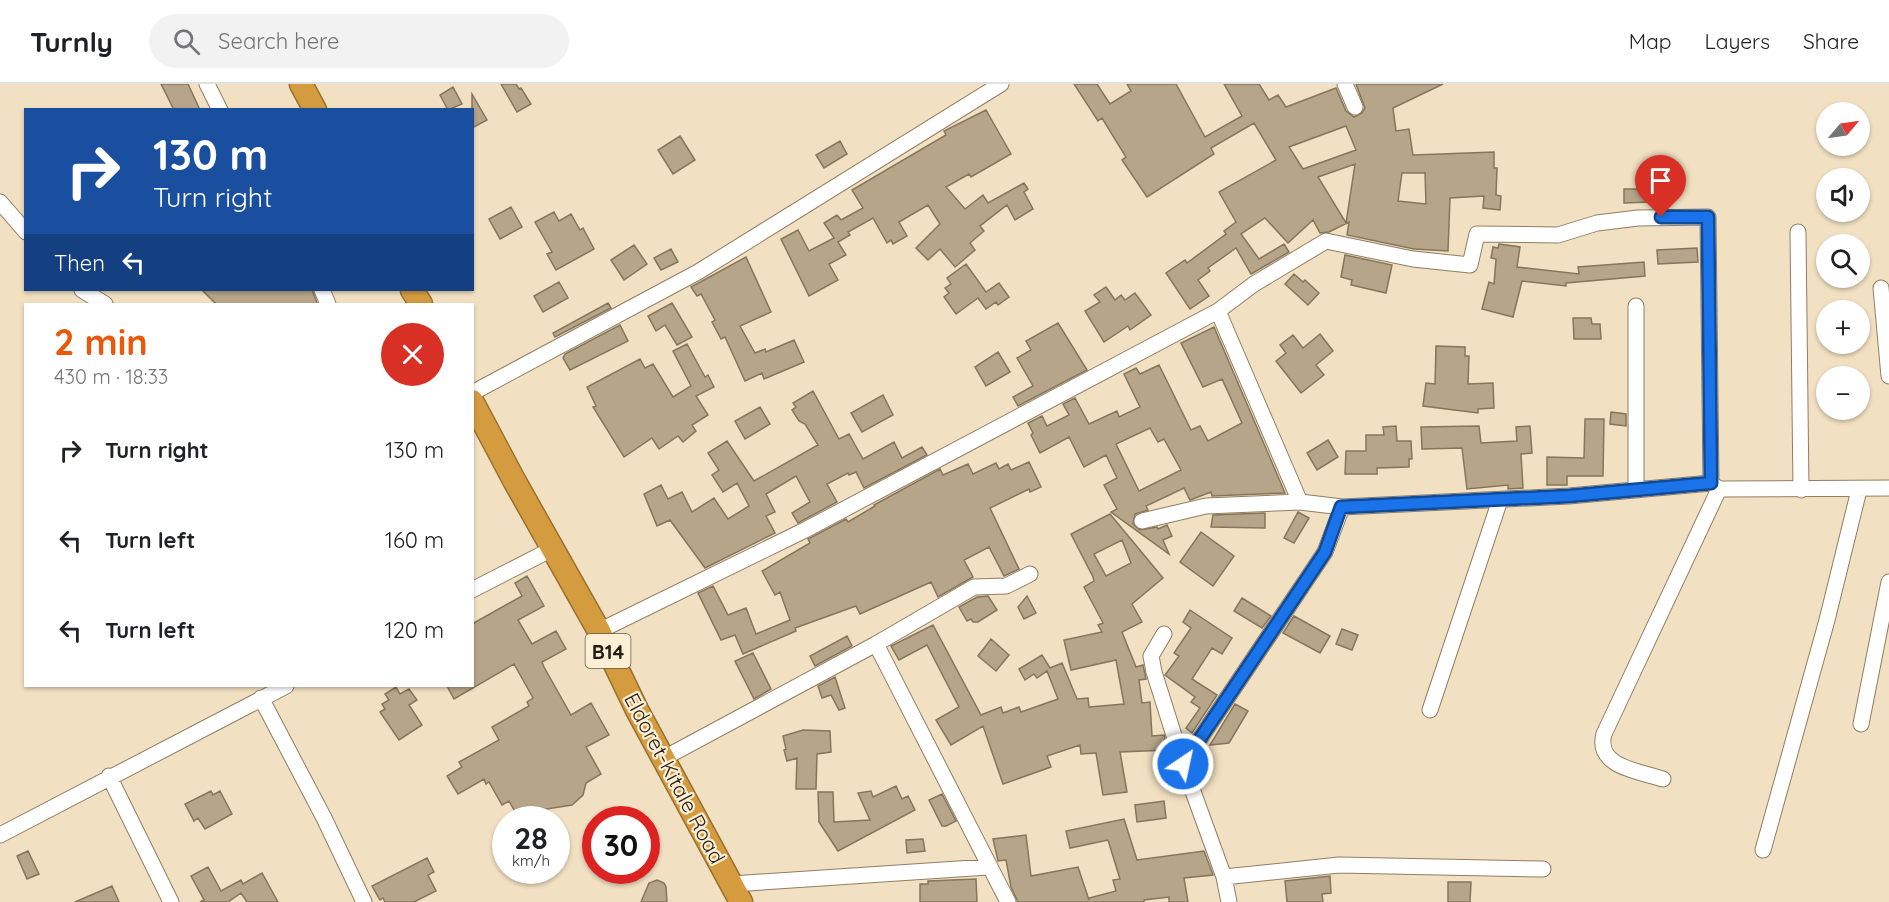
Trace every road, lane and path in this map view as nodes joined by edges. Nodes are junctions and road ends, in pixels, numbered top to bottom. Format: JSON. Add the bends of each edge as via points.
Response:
{"nodes":[{"id":1,"x":207,"y":84,"type":"edge"},
{"id":2,"x":301,"y":84,"type":"edge"},
{"id":3,"x":1001,"y":84,"type":"edge"},
{"id":4,"x":1345,"y":84,"type":"edge"},
{"id":5,"x":1355,"y":107,"type":"dead end"},
{"id":6,"x":219,"y":108,"type":"edge"},
{"id":7,"x":314,"y":108,"type":"edge"},
{"id":8,"x":0,"y":202,"type":"edge"},
{"id":9,"x":24,"y":230,"type":"edge"},
{"id":10,"x":1798,"y":232,"type":"dead end"},
{"id":11,"x":1881,"y":288,"type":"dead end"},
{"id":12,"x":84,"y":291,"type":"edge"},
{"id":13,"x":103,"y":303,"type":"edge"},
{"id":14,"x":1636,"y":306,"type":"dead end"},
{"id":15,"x":1218,"y":311,"type":"junction"},
{"id":16,"x":1889,"y":376,"type":"edge"},
{"id":17,"x":474,"y":392,"type":"edge"},
{"id":18,"x":474,"y":405,"type":"edge"},
{"id":19,"x":1715,"y":486,"type":"junction"},
{"id":20,"x":1889,"y":488,"type":"edge"},
{"id":21,"x":1636,"y":489,"type":"junction"},
{"id":22,"x":1801,"y":490,"type":"junction"},
{"id":23,"x":1859,"y":490,"type":"junction"},
{"id":24,"x":1500,"y":500,"type":"junction"},
{"id":25,"x":1300,"y":502,"type":"junction"},
{"id":26,"x":1341,"y":507,"type":"junction"},
{"id":27,"x":1142,"y":521,"type":"dead end"},
{"id":28,"x":554,"y":548,"type":"junction"},
{"id":29,"x":1030,"y":574,"type":"dead end"},
{"id":30,"x":1889,"y":582,"type":"edge"},
{"id":31,"x":474,"y":589,"type":"edge"},
{"id":32,"x":599,"y":631,"type":"junction"},
{"id":33,"x":1164,"y":634,"type":"dead end"},
{"id":34,"x":876,"y":644,"type":"junction"},
{"id":35,"x":284,"y":687,"type":"edge"},
{"id":36,"x":261,"y":698,"type":"junction"},
{"id":37,"x":1430,"y":710,"type":"dead end"},
{"id":38,"x":1861,"y":724,"type":"dead end"},
{"id":39,"x":664,"y":758,"type":"junction"},
{"id":40,"x":1183,"y":764,"type":"junction"},
{"id":41,"x":110,"y":776,"type":"junction"},
{"id":42,"x":1663,"y":779,"type":"dead end"},
{"id":43,"x":0,"y":835,"type":"edge"},
{"id":44,"x":1763,"y":850,"type":"dead end"},
{"id":45,"x":988,"y":867,"type":"junction"},
{"id":46,"x":1543,"y":869,"type":"dead end"},
{"id":47,"x":1224,"y":877,"type":"junction"},
{"id":48,"x":736,"y":893,"type":"edge"},
{"id":49,"x":171,"y":902,"type":"edge"},
{"id":50,"x":364,"y":902,"type":"edge"},
{"id":51,"x":1008,"y":902,"type":"edge"},
{"id":52,"x":1229,"y":902,"type":"edge"}],
"edges":[{"from":1,"to":6,"type":"street"},
{"from":2,"to":7,"type":"highway"},
{"from":3,"to":17,"type":"street","via":[[698,272]]},
{"from":4,"to":5,"type":"street"},
{"from":8,"to":9,"type":"street"},
{"from":10,"to":22,"type":"street"},
{"from":11,"to":16,"type":"street"},
{"from":12,"to":13,"type":"street"},
{"from":14,"to":21,"type":"street"},
{"from":15,"to":19,"type":"street","via":[[1254,284],[1326,241],[1413,259],[1470,265],[1477,234],[1558,235],[1597,223],[1638,218],[1708,217]]},
{"from":15,"to":25,"type":"street"},
{"from":15,"to":32,"type":"street","via":[[806,530]]},
{"from":18,"to":28,"type":"highway","name":"Eldoret-Kitale Road","number":"B14"},
{"from":19,"to":21,"type":"street"},
{"from":19,"to":22,"type":"street"},
{"from":19,"to":42,"type":"street","via":[[1601,745],[1604,755],[1614,763]]},
{"from":20,"to":23,"type":"street"},
{"from":21,"to":24,"type":"street"},
{"from":22,"to":23,"type":"street"},
{"from":23,"to":44,"type":"street"},
{"from":24,"to":26,"type":"street"},
{"from":24,"to":37,"type":"street"},
{"from":25,"to":26,"type":"street"},
{"from":25,"to":27,"type":"street","via":[[1206,506]]},
{"from":26,"to":40,"type":"street","via":[[1325,552]]},
{"from":28,"to":31,"type":"street"},
{"from":28,"to":32,"type":"highway","name":"Eldoret-Kitale Road","number":"B14"},
{"from":29,"to":34,"type":"street","via":[[1006,586],[974,587]]},
{"from":30,"to":38,"type":"street"},
{"from":32,"to":39,"type":"highway","name":"Eldoret-Kitale Road","number":"B14"},
{"from":33,"to":40,"type":"street","via":[[1151,656]]},
{"from":34,"to":39,"type":"street"},
{"from":34,"to":45,"type":"street"},
{"from":35,"to":36,"type":"street"},
{"from":36,"to":41,"type":"street"},
{"from":36,"to":50,"type":"street"},
{"from":39,"to":48,"type":"highway","name":"Eldoret-Kitale Road","number":"B14"},
{"from":40,"to":47,"type":"street"},
{"from":41,"to":43,"type":"street"},
{"from":41,"to":49,"type":"street"},
{"from":45,"to":48,"type":"street"},
{"from":45,"to":51,"type":"street"},
{"from":46,"to":47,"type":"street","via":[[1339,865]]},
{"from":47,"to":52,"type":"street"}]}
